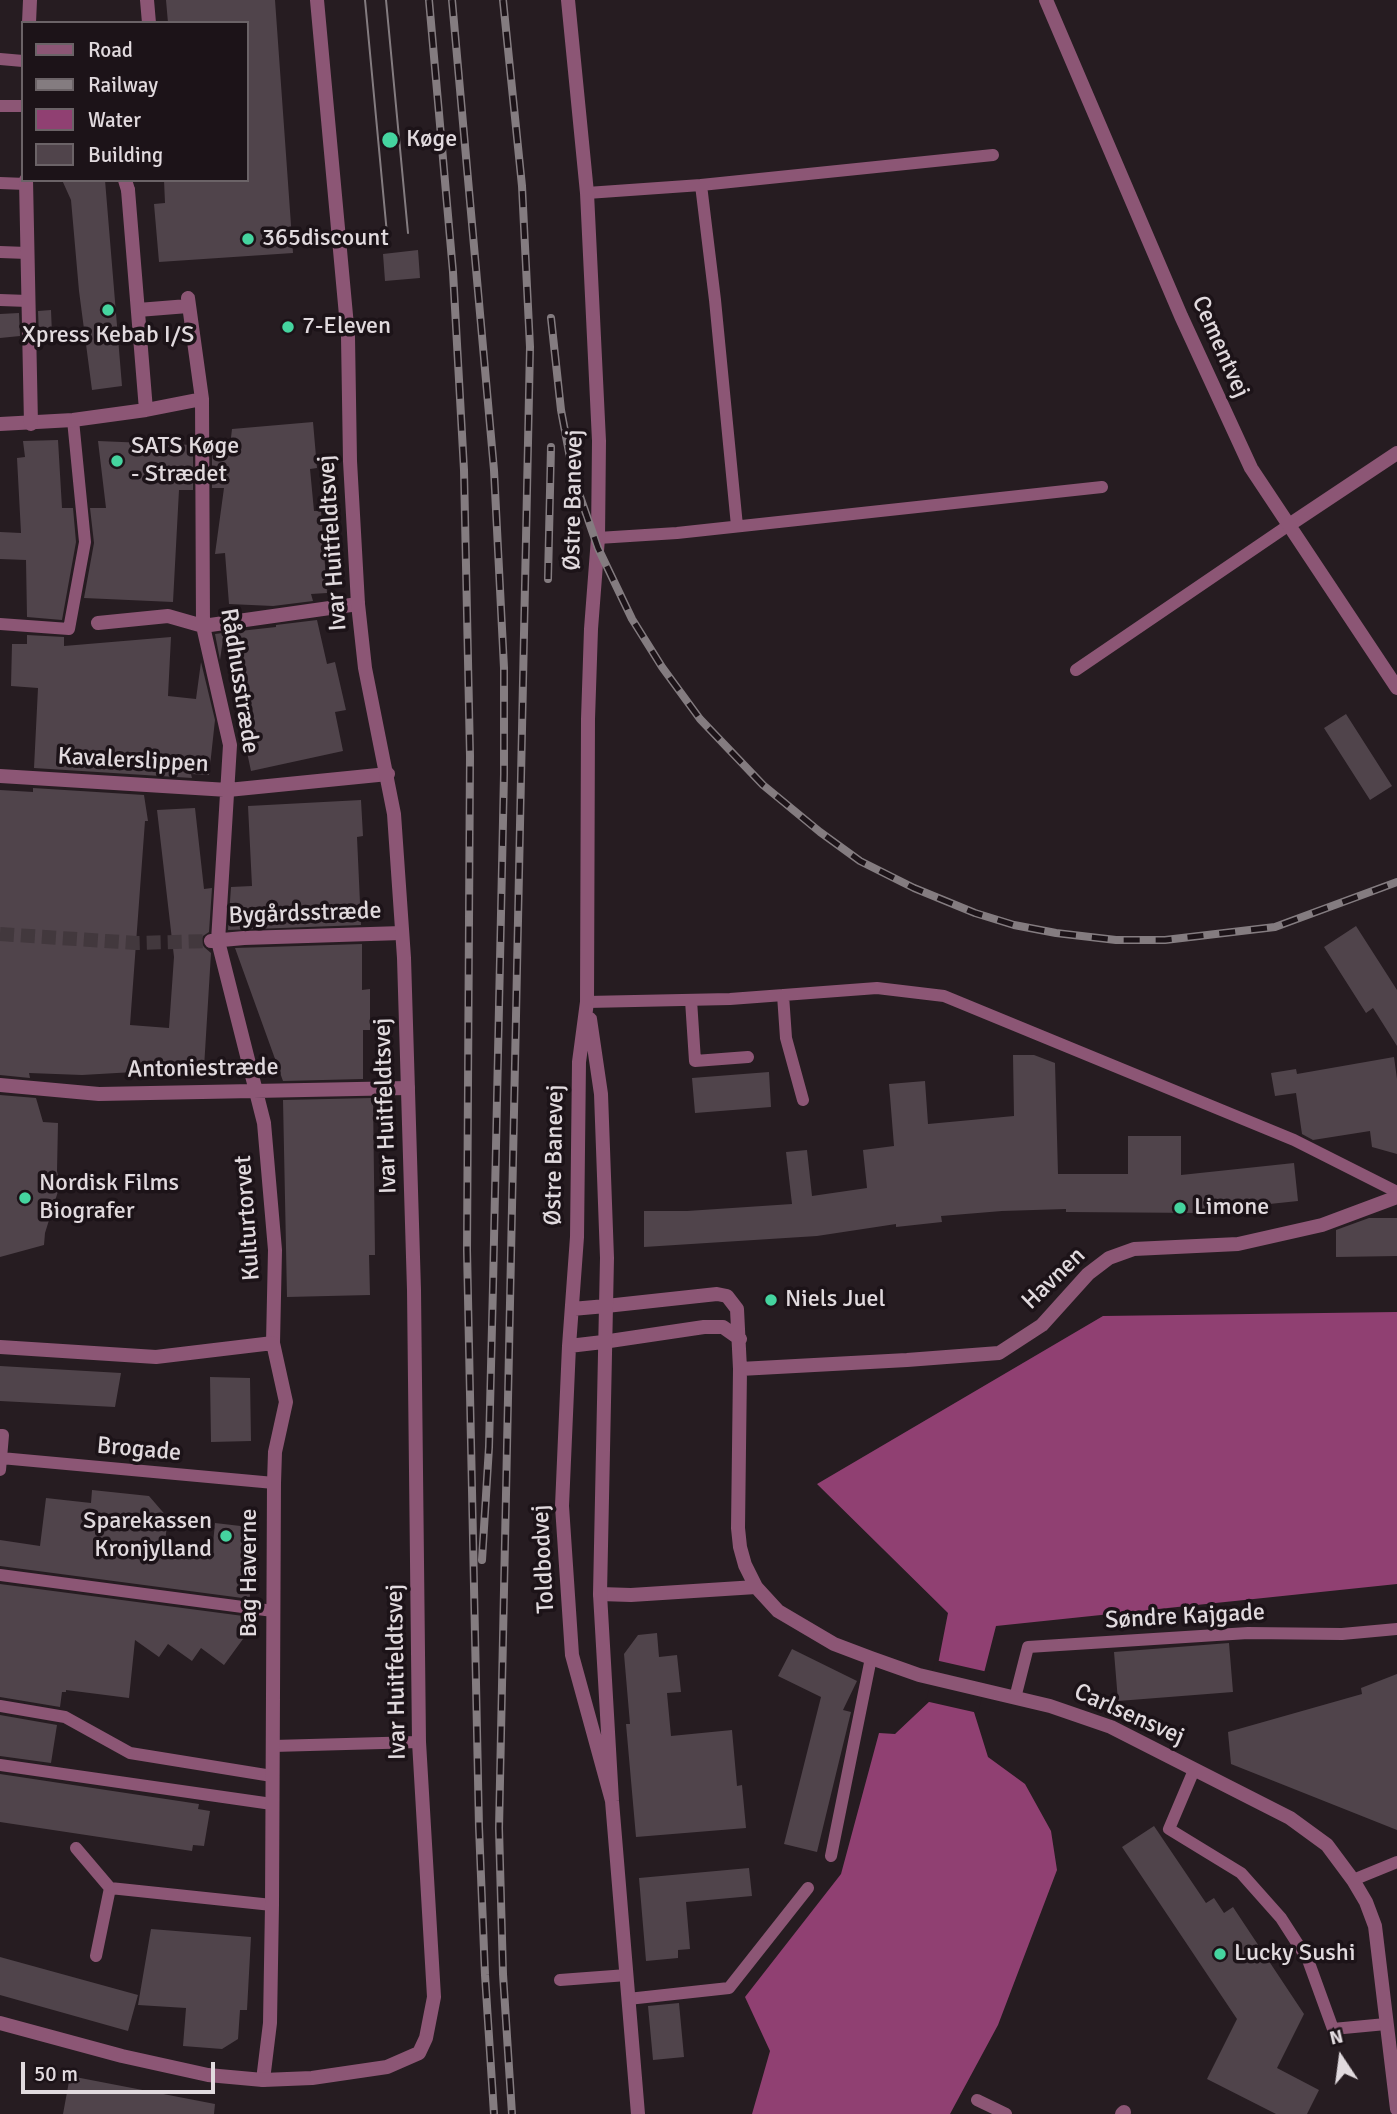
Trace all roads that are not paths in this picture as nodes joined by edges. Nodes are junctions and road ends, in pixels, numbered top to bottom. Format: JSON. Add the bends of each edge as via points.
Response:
{"nodes":[{"id":1,"x":30,"y":0,"type":"edge"},
{"id":2,"x":148,"y":0,"type":"edge"},
{"id":3,"x":317,"y":0,"type":"edge"},
{"id":4,"x":568,"y":0,"type":"edge"},
{"id":5,"x":1046,"y":0,"type":"edge"},
{"id":6,"x":29,"y":21,"type":"edge"},
{"id":7,"x":149,"y":21,"type":"edge"},
{"id":8,"x":0,"y":59,"type":"edge"},
{"id":9,"x":21,"y":61,"type":"edge"},
{"id":10,"x":0,"y":106,"type":"edge"},
{"id":11,"x":21,"y":106,"type":"edge"},
{"id":12,"x":993,"y":155,"type":"dead end"},
{"id":13,"x":26,"y":182,"type":"edge"},
{"id":14,"x":0,"y":184,"type":"edge"},
{"id":15,"x":127,"y":185,"type":"edge"},
{"id":16,"x":701,"y":185,"type":"junction"},
{"id":17,"x":587,"y":193,"type":"junction"},
{"id":18,"x":0,"y":253,"type":"edge"},
{"id":19,"x":27,"y":253,"type":"junction"},
{"id":20,"x":0,"y":300,"type":"edge"},
{"id":21,"x":28,"y":301,"type":"junction"},
{"id":22,"x":138,"y":310,"type":"junction"},
{"id":23,"x":202,"y":399,"type":"junction"},
{"id":24,"x":146,"y":410,"type":"junction"},
{"id":25,"x":73,"y":420,"type":"junction"},
{"id":26,"x":0,"y":424,"type":"edge"},
{"id":27,"x":31,"y":424,"type":"junction"},
{"id":28,"x":1397,"y":453,"type":"edge"},
{"id":29,"x":1102,"y":487,"type":"dead end"},
{"id":30,"x":1289,"y":525,"type":"junction"},
{"id":31,"x":737,"y":526,"type":"junction"},
{"id":32,"x":598,"y":538,"type":"junction"},
{"id":33,"x":358,"y":604,"type":"junction"},
{"id":34,"x":98,"y":623,"type":"dead end"},
{"id":35,"x":0,"y":624,"type":"edge"},
{"id":36,"x":203,"y":626,"type":"junction"},
{"id":37,"x":1076,"y":670,"type":"dead end"},
{"id":38,"x":1397,"y":688,"type":"edge"},
{"id":39,"x":388,"y":774,"type":"junction"},
{"id":40,"x":0,"y":776,"type":"edge"},
{"id":41,"x":228,"y":790,"type":"junction"},
{"id":42,"x":402,"y":933,"type":"junction"},
{"id":43,"x":214,"y":941,"type":"junction"},
{"id":44,"x":783,"y":995,"type":"junction"},
{"id":45,"x":691,"y":1000,"type":"junction"},
{"id":46,"x":587,"y":1002,"type":"junction"},
{"id":47,"x":748,"y":1057,"type":"dead end"},
{"id":48,"x":0,"y":1085,"type":"edge"},
{"id":49,"x":408,"y":1088,"type":"junction"},
{"id":50,"x":255,"y":1090,"type":"junction"},
{"id":51,"x":803,"y":1100,"type":"dead end"},
{"id":52,"x":1397,"y":1194,"type":"edge"},
{"id":53,"x":606,"y":1306,"type":"junction"},
{"id":54,"x":572,"y":1309,"type":"junction"},
{"id":55,"x":740,"y":1339,"type":"junction"},
{"id":56,"x":603,"y":1342,"type":"junction"},
{"id":57,"x":273,"y":1343,"type":"junction"},
{"id":58,"x":569,"y":1346,"type":"junction"},
{"id":59,"x":0,"y":1347,"type":"edge"},
{"id":60,"x":740,"y":1369,"type":"junction"},
{"id":61,"x":0,"y":1435,"type":"edge"},
{"id":62,"x":1,"y":1464,"type":"edge"},
{"id":63,"x":274,"y":1483,"type":"junction"},
{"id":64,"x":0,"y":1575,"type":"edge"},
{"id":65,"x":756,"y":1587,"type":"junction"},
{"id":66,"x":600,"y":1594,"type":"junction"},
{"id":67,"x":273,"y":1611,"type":"junction"},
{"id":68,"x":1397,"y":1629,"type":"edge"},
{"id":69,"x":871,"y":1658,"type":"junction"},
{"id":70,"x":1009,"y":1697,"type":"junction"},
{"id":71,"x":0,"y":1706,"type":"edge"},
{"id":72,"x":419,"y":1742,"type":"junction"},
{"id":73,"x":273,"y":1746,"type":"junction"},
{"id":74,"x":0,"y":1765,"type":"edge"},
{"id":75,"x":1194,"y":1770,"type":"junction"},
{"id":76,"x":272,"y":1776,"type":"junction"},
{"id":77,"x":612,"y":1801,"type":"junction"},
{"id":78,"x":272,"y":1804,"type":"junction"},
{"id":79,"x":76,"y":1848,"type":"dead end"},
{"id":80,"x":831,"y":1856,"type":"dead end"},
{"id":81,"x":1397,"y":1862,"type":"edge"},
{"id":82,"x":1353,"y":1880,"type":"junction"},
{"id":83,"x":110,"y":1888,"type":"junction"},
{"id":84,"x":808,"y":1888,"type":"dead end"},
{"id":85,"x":272,"y":1905,"type":"junction"},
{"id":86,"x":96,"y":1956,"type":"dead end"},
{"id":87,"x":627,"y":1975,"type":"junction"},
{"id":88,"x":560,"y":1980,"type":"dead end"},
{"id":89,"x":628,"y":1999,"type":"junction"},
{"id":90,"x":0,"y":2023,"type":"edge"},
{"id":91,"x":1386,"y":2024,"type":"junction"},
{"id":92,"x":263,"y":2080,"type":"junction"},
{"id":93,"x":976,"y":2100,"type":"dead end"},
{"id":94,"x":1397,"y":2109,"type":"edge"},
{"id":95,"x":638,"y":2114,"type":"edge"},
{"id":96,"x":1006,"y":2114,"type":"edge"}],
"edges":[{"from":1,"to":6,"type":"street"},
{"from":2,"to":7,"type":"street"},
{"from":3,"to":33,"type":"street","name":"Ivar Huitfeldtsvej","via":[[348,337]]},
{"from":4,"to":17,"type":"street","name":"Østre Banevej"},
{"from":5,"to":30,"type":"street","name":"Cementvej","via":[[1218,400],[1251,468]]},
{"from":8,"to":9,"type":"lane"},
{"from":10,"to":11,"type":"lane"},
{"from":12,"to":16,"type":"lane"},
{"from":13,"to":14,"type":"lane"},
{"from":13,"to":19,"type":"street"},
{"from":15,"to":22,"type":"street"},
{"from":16,"to":17,"type":"lane"},
{"from":16,"to":31,"type":"lane"},
{"from":17,"to":32,"type":"street","name":"Østre Banevej","via":[[599,441]]},
{"from":18,"to":19,"type":"lane"},
{"from":19,"to":21,"type":"street"},
{"from":20,"to":21,"type":"lane"},
{"from":21,"to":27,"type":"street"},
{"from":22,"to":23,"type":"street","name":"Rådhusstræde","via":[[188,302]]},
{"from":22,"to":24,"type":"street"},
{"from":23,"to":24,"type":"street"},
{"from":23,"to":36,"type":"street","name":"Rådhusstræde"},
{"from":24,"to":25,"type":"street"},
{"from":25,"to":27,"type":"street"},
{"from":25,"to":35,"type":"lane","via":[[85,542],[69,629]]},
{"from":26,"to":27,"type":"street"},
{"from":28,"to":30,"type":"street"},
{"from":29,"to":31,"type":"lane"},
{"from":30,"to":37,"type":"lane"},
{"from":30,"to":38,"type":"street","name":"Cementvej"},
{"from":31,"to":32,"type":"lane"},
{"from":32,"to":46,"type":"street","name":"Østre Banevej","via":[[588,719]]},
{"from":33,"to":36,"type":"street"},
{"from":33,"to":39,"type":"street","name":"Ivar Huitfeldtsvej","via":[[365,668]]},
{"from":34,"to":36,"type":"street","via":[[168,615]]},
{"from":36,"to":41,"type":"street","name":"Rådhusstræde","via":[[230,745]]},
{"from":39,"to":41,"type":"street","name":"Kavalerslippen"},
{"from":39,"to":42,"type":"street","name":"Ivar Huitfeldtsvej"},
{"from":40,"to":41,"type":"street","name":"Kavalerslippen"},
{"from":41,"to":43,"type":"street","name":"Rådhusstræde"},
{"from":42,"to":43,"type":"street","name":"Bygårdsstræde"},
{"from":42,"to":49,"type":"street","name":"Ivar Huitfeldtsvej"},
{"from":43,"to":50,"type":"street","name":"Rådhusstræde"},
{"from":44,"to":45,"type":"lane"},
{"from":44,"to":51,"type":"lane","via":[[786,1038]]},
{"from":44,"to":52,"type":"lane","via":[[877,988],[944,996],[1294,1140]]},
{"from":45,"to":46,"type":"lane"},
{"from":45,"to":47,"type":"lane","via":[[695,1061]]},
{"from":46,"to":53,"type":"street","name":"Østre Banevej","via":[[601,1094]]},
{"from":46,"to":54,"type":"street","name":"Østre Banevej","via":[[579,1062]]},
{"from":48,"to":50,"type":"street","name":"Antoniestræde","via":[[99,1094]]},
{"from":49,"to":50,"type":"street","name":"Antoniestræde"},
{"from":49,"to":72,"type":"street","name":"Ivar Huitfeldtsvej"},
{"from":50,"to":57,"type":"street","name":"Kulturtorvet","via":[[264,1124],[275,1250]]},
{"from":52,"to":60,"type":"street","name":"Havnen","via":[[1322,1225],[1238,1244],[1134,1249],[1109,1258],[1087,1274],[1041,1325],[999,1353]]},
{"from":53,"to":54,"type":"street"},
{"from":53,"to":55,"type":"street","via":[[727,1296],[737,1309]]},
{"from":53,"to":56,"type":"street","name":"Toldbodvej"},
{"from":54,"to":58,"type":"street","name":"Toldbodvej"},
{"from":55,"to":56,"type":"street","via":[[723,1327],[704,1327]]},
{"from":55,"to":60,"type":"street"},
{"from":56,"to":58,"type":"street"},
{"from":56,"to":66,"type":"street","name":"Toldbodvej"},
{"from":57,"to":59,"type":"street","via":[[156,1357]]},
{"from":57,"to":63,"type":"street","name":"Bag Haverne","via":[[286,1402],[275,1452]]},
{"from":58,"to":77,"type":"street","name":"Toldbodvej","via":[[562,1506],[572,1655]]},
{"from":60,"to":65,"type":"street","via":[[738,1528],[745,1564]]},
{"from":61,"to":62,"type":"lane","name":"Brogade"},
{"from":62,"to":63,"type":"lane","name":"Brogade"},
{"from":63,"to":67,"type":"street","name":"Bag Haverne"},
{"from":64,"to":67,"type":"lane"},
{"from":65,"to":66,"type":"street"},
{"from":65,"to":69,"type":"street","name":"Carlsensvej","via":[[778,1611],[834,1644]]},
{"from":66,"to":77,"type":"street","name":"Toldbodvej"},
{"from":67,"to":73,"type":"street","name":"Bag Haverne"},
{"from":68,"to":70,"type":"lane","name":"Søndre Kajgade","via":[[1028,1647]]},
{"from":69,"to":70,"type":"street","name":"Carlsensvej"},
{"from":69,"to":80,"type":"lane"},
{"from":70,"to":75,"type":"street","name":"Carlsensvej","via":[[1098,1722]]},
{"from":71,"to":76,"type":"lane","via":[[65,1717],[130,1753]]},
{"from":72,"to":73,"type":"lane"},
{"from":72,"to":92,"type":"street","name":"Ivar Huitfeldtsvej","via":[[434,1997],[426,2038],[419,2053],[387,2067]]},
{"from":73,"to":76,"type":"street","name":"Bag Haverne"},
{"from":74,"to":78,"type":"lane"},
{"from":75,"to":82,"type":"street","name":"Carlsensvej","via":[[1290,1818],[1327,1844]]},
{"from":75,"to":91,"type":"lane","via":[[1169,1829],[1241,1873],[1281,1918],[1308,1960],[1333,2029]]},
{"from":76,"to":78,"type":"street","name":"Bag Haverne"},
{"from":77,"to":87,"type":"street","name":"Toldbodvej"},
{"from":78,"to":85,"type":"street","name":"Bag Haverne"},
{"from":79,"to":83,"type":"lane"},
{"from":81,"to":82,"type":"lane"},
{"from":82,"to":91,"type":"street","name":"Carlsensvej","via":[[1375,1926]]},
{"from":83,"to":85,"type":"lane"},
{"from":83,"to":86,"type":"lane"},
{"from":84,"to":89,"type":"lane","via":[[729,1987]]},
{"from":85,"to":92,"type":"street","name":"Bag Haverne","via":[[270,2023]]},
{"from":87,"to":88,"type":"lane"},
{"from":87,"to":89,"type":"street","name":"Toldbodvej"},
{"from":89,"to":95,"type":"street","name":"Toldbodvej"},
{"from":90,"to":92,"type":"street","name":"Ivar Huitfeldtsvej","via":[[208,2075]]},
{"from":91,"to":94,"type":"street","name":"Carlsensvej"},
{"from":93,"to":96,"type":"lane"}]}
